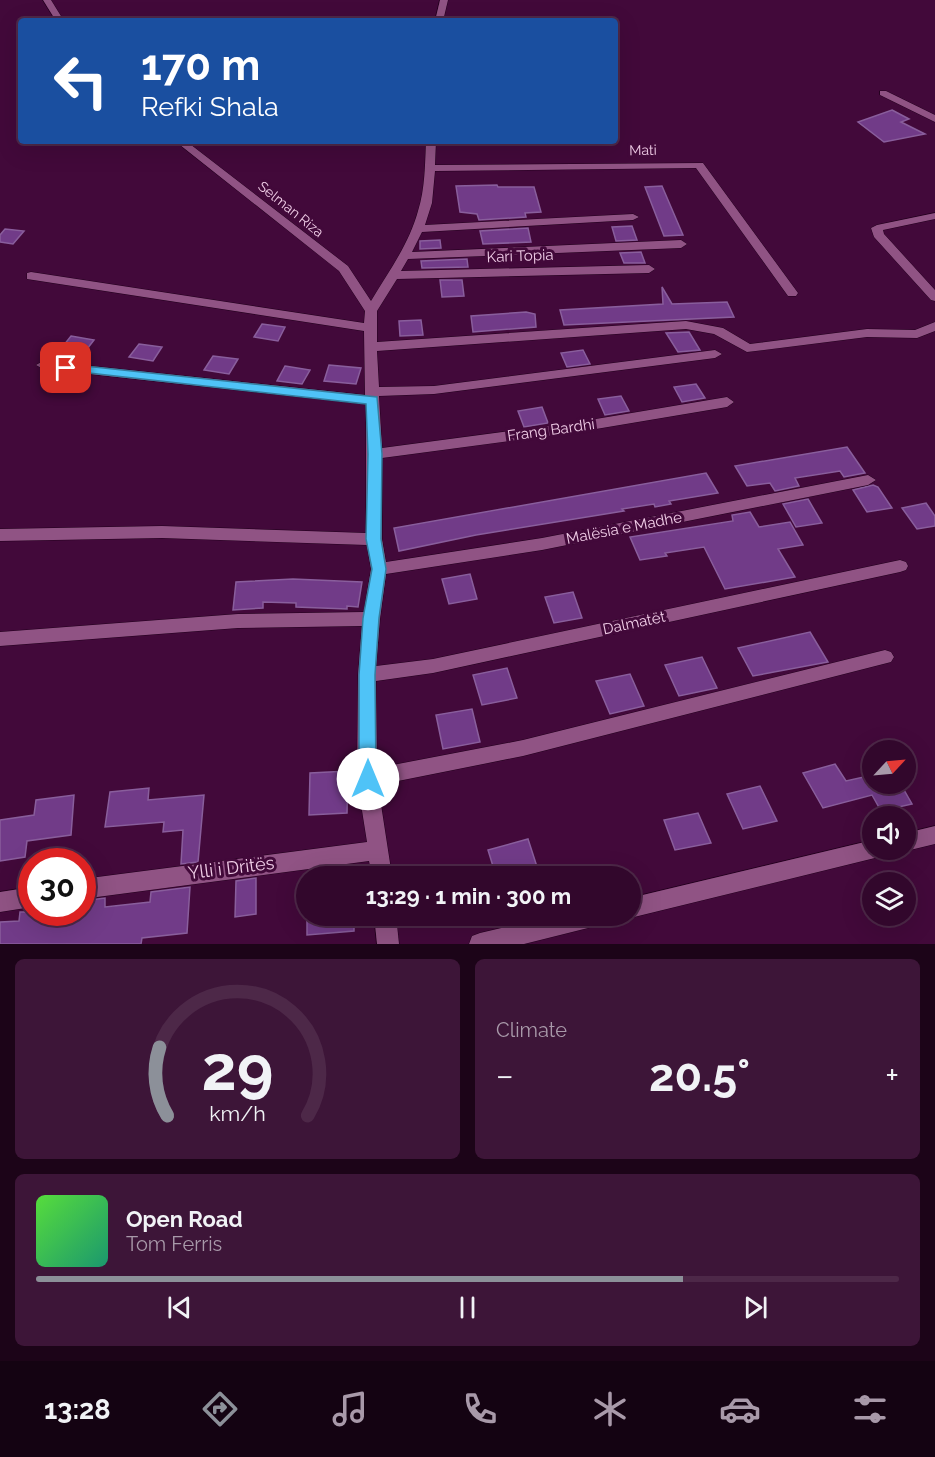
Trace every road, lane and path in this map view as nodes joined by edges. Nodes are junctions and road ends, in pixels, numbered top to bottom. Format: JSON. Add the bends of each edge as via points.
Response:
{"nodes":[{"id":1,"x":47,"y":0,"type":"edge"},
{"id":2,"x":444,"y":0,"type":"edge"},
{"id":3,"x":58,"y":18,"type":"edge"},
{"id":4,"x":440,"y":18,"type":"edge"},
{"id":5,"x":883,"y":93,"type":"dead end"},
{"id":6,"x":935,"y":119,"type":"edge"},
{"id":7,"x":184,"y":144,"type":"edge"},
{"id":8,"x":431,"y":144,"type":"edge"},
{"id":9,"x":430,"y":168,"type":"junction"},
{"id":10,"x":935,"y":216,"type":"edge"},
{"id":11,"x":633,"y":217,"type":"dead end"},
{"id":12,"x":416,"y":229,"type":"junction"},
{"id":13,"x":681,"y":244,"type":"dead end"},
{"id":14,"x":402,"y":256,"type":"junction"},
{"id":15,"x":649,"y":269,"type":"dead end"},
{"id":16,"x":393,"y":275,"type":"junction"},
{"id":17,"x":31,"y":276,"type":"dead end"},
{"id":18,"x":792,"y":293,"type":"dead end"},
{"id":19,"x":935,"y":297,"type":"edge"},
{"id":20,"x":370,"y":319,"type":"junction"},
{"id":21,"x":935,"y":326,"type":"edge"},
{"id":22,"x":369,"y":347,"type":"junction"},
{"id":23,"x":715,"y":354,"type":"dead end"},
{"id":24,"x":43,"y":365,"type":"dead end"},
{"id":25,"x":373,"y":396,"type":"junction"},
{"id":26,"x":727,"y":402,"type":"dead end"},
{"id":27,"x":375,"y":454,"type":"junction"},
{"id":28,"x":868,"y":480,"type":"dead end"},
{"id":29,"x":0,"y":535,"type":"edge"},
{"id":30,"x":374,"y":539,"type":"junction"},
{"id":31,"x":900,"y":566,"type":"dead end"},
{"id":32,"x":379,"y":569,"type":"junction"},
{"id":33,"x":371,"y":618,"type":"junction"},
{"id":34,"x":0,"y":639,"type":"edge"},
{"id":35,"x":885,"y":657,"type":"dead end"},
{"id":36,"x":367,"y":675,"type":"junction"},
{"id":37,"x":368,"y":779,"type":"junction"},
{"id":38,"x":935,"y":835,"type":"edge"},
{"id":39,"x":916,"y":840,"type":"edge"},
{"id":40,"x":379,"y":850,"type":"junction"},
{"id":41,"x":862,"y":852,"type":"edge"},
{"id":42,"x":381,"y":866,"type":"edge"},
{"id":43,"x":96,"y":887,"type":"edge"},
{"id":44,"x":18,"y":899,"type":"edge"},
{"id":45,"x":0,"y":902,"type":"edge"},
{"id":46,"x":641,"y":905,"type":"edge"},
{"id":47,"x":387,"y":926,"type":"edge"},
{"id":48,"x":554,"y":926,"type":"edge"},
{"id":49,"x":388,"y":944,"type":"edge"},
{"id":50,"x":480,"y":944,"type":"edge"}],
"edges":[{"from":1,"to":3,"type":"street"},
{"from":2,"to":4,"type":"street"},
{"from":5,"to":6,"type":"street"},
{"from":7,"to":20,"type":"street","name":"Selman Riza","via":[[344,269]]},
{"from":8,"to":9,"type":"street"},
{"from":9,"to":12,"type":"street","via":[[423,212]]},
{"from":9,"to":18,"type":"street","name":"Mati","via":[[699,165]]},
{"from":10,"to":19,"type":"street","via":[[877,228],[878,235]]},
{"from":11,"to":12,"type":"street"},
{"from":12,"to":14,"type":"street"},
{"from":13,"to":14,"type":"street"},
{"from":14,"to":16,"type":"street"},
{"from":15,"to":16,"type":"street","name":"Kari Topia"},
{"from":16,"to":20,"type":"street"},
{"from":17,"to":20,"type":"street"},
{"from":20,"to":22,"type":"street"},
{"from":21,"to":22,"type":"street","via":[[916,334],[867,333],[747,348],[709,326],[686,325]]},
{"from":22,"to":25,"type":"street"},
{"from":23,"to":25,"type":"street"},
{"from":24,"to":25,"type":"street"},
{"from":25,"to":27,"type":"street"},
{"from":26,"to":27,"type":"street","name":"Frang Bardhi"},
{"from":27,"to":30,"type":"street"},
{"from":28,"to":32,"type":"street","name":"Malësia e Madhe","via":[[542,544]]},
{"from":29,"to":30,"type":"street","via":[[162,532]]},
{"from":30,"to":32,"type":"street"},
{"from":31,"to":36,"type":"street","name":"Dalmatët","via":[[433,666]]},
{"from":32,"to":33,"type":"street"},
{"from":33,"to":34,"type":"street","via":[[238,621]]},
{"from":33,"to":36,"type":"street"},
{"from":35,"to":37,"type":"street","via":[[523,748]]},
{"from":36,"to":37,"type":"street"},
{"from":37,"to":40,"type":"street"},
{"from":38,"to":39,"type":"street"},
{"from":40,"to":42,"type":"street"},
{"from":40,"to":43,"type":"street","name":"Ylli i Dritës"},
{"from":41,"to":46,"type":"street"},
{"from":44,"to":45,"type":"street"},
{"from":47,"to":49,"type":"street"},
{"from":48,"to":50,"type":"street"}]}
